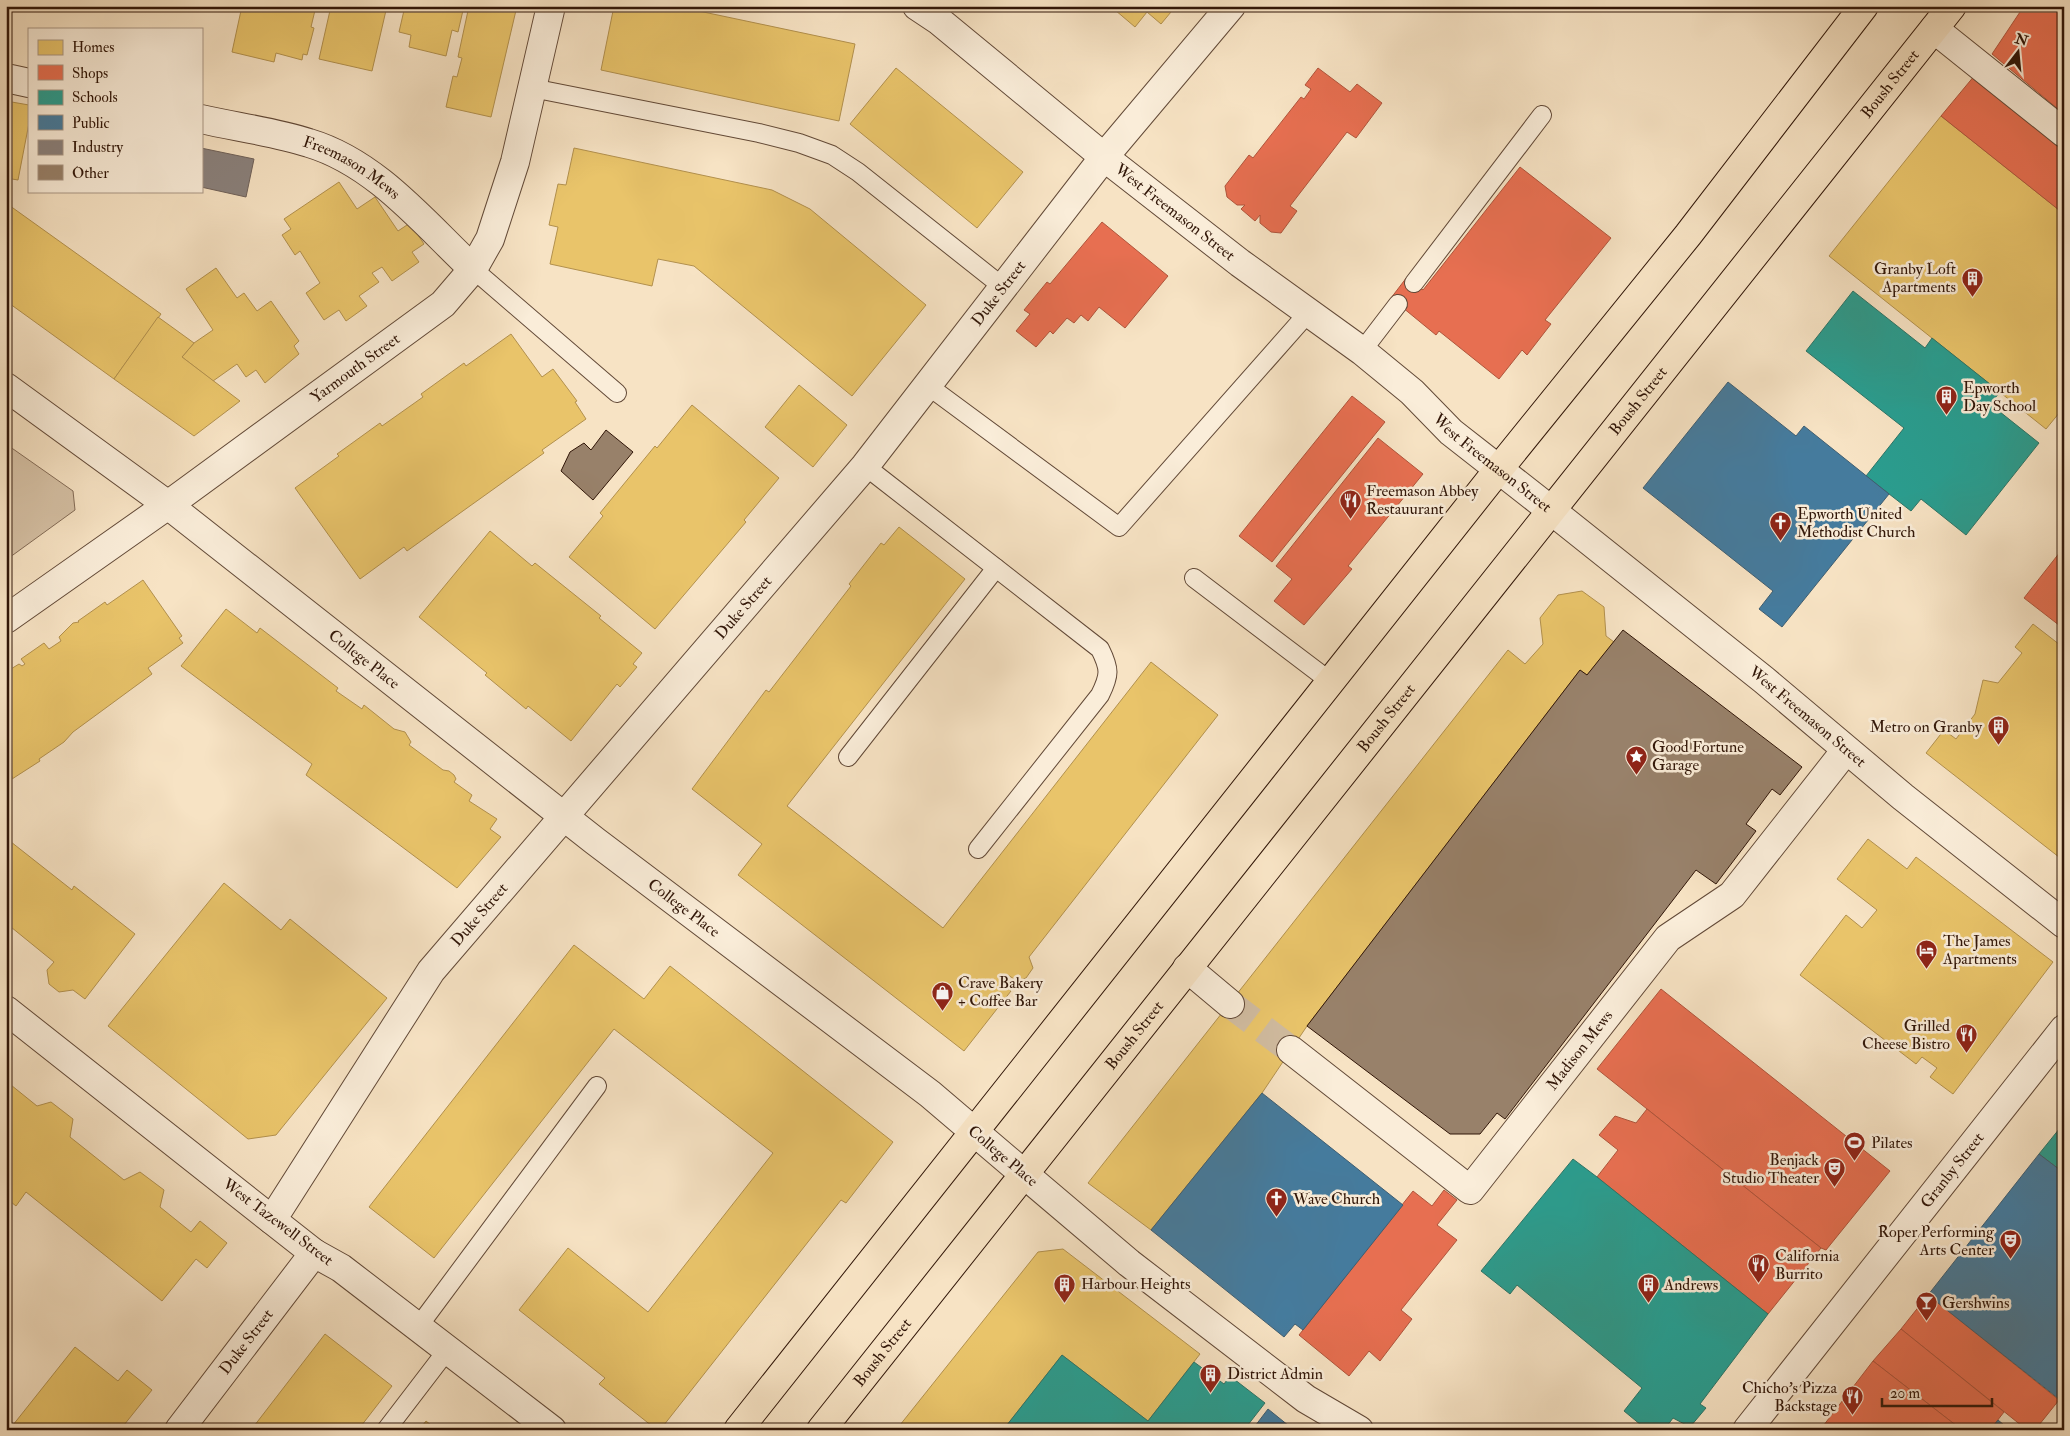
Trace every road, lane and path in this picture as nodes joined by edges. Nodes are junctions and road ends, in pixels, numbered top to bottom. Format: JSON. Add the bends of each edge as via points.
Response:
{"nodes":[{"id":1,"x":550,"y":6,"type":"edge"},
{"id":2,"x":917,"y":6,"type":"edge"},
{"id":3,"x":1231,"y":6,"type":"edge"},
{"id":4,"x":1864,"y":6,"type":"edge"},
{"id":5,"x":1952,"y":6,"type":"edge"},
{"id":6,"x":1934,"y":29,"type":"junction"},
{"id":7,"x":6,"y":78,"type":"edge"},
{"id":8,"x":28,"y":83,"type":"edge"},
{"id":9,"x":532,"y":88,"type":"junction"},
{"id":10,"x":1542,"y":115,"type":"dead end"},
{"id":11,"x":202,"y":119,"type":"edge"},
{"id":12,"x":2064,"y":133,"type":"edge"},
{"id":13,"x":1104,"y":156,"type":"junction"},
{"id":14,"x":473,"y":269,"type":"junction"},
{"id":15,"x":1414,"y":283,"type":"dead end"},
{"id":16,"x":1003,"y":287,"type":"junction"},
{"id":17,"x":1398,"y":304,"type":"dead end"},
{"id":18,"x":1308,"y":313,"type":"junction"},
{"id":19,"x":1362,"y":351,"type":"junction"},
{"id":20,"x":928,"y":385,"type":"junction"},
{"id":21,"x":6,"y":387,"type":"edge"},
{"id":22,"x":617,"y":393,"type":"dead end"},
{"id":23,"x":864,"y":466,"type":"junction"},
{"id":24,"x":1498,"y":470,"type":"junction"},
{"id":25,"x":168,"y":506,"type":"junction"},
{"id":26,"x":1552,"y":511,"type":"junction"},
{"id":27,"x":996,"y":568,"type":"junction"},
{"id":28,"x":1194,"y":578,"type":"dead end"},
{"id":29,"x":6,"y":619,"type":"edge"},
{"id":30,"x":1331,"y":682,"type":"junction"},
{"id":31,"x":1846,"y":750,"type":"junction"},
{"id":32,"x":848,"y":757,"type":"dead end"},
{"id":33,"x":562,"y":816,"type":"junction"},
{"id":34,"x":978,"y":849,"type":"dead end"},
{"id":35,"x":2064,"y":924,"type":"edge"},
{"id":36,"x":1187,"y":968,"type":"junction"},
{"id":37,"x":1230,"y":1004,"type":"tunnel mouth"},
{"id":38,"x":6,"y":1010,"type":"edge"},
{"id":39,"x":2064,"y":1029,"type":"edge"},
{"id":40,"x":1291,"y":1050,"type":"tunnel mouth"},
{"id":41,"x":597,"y":1086,"type":"dead end"},
{"id":42,"x":974,"y":1131,"type":"junction"},
{"id":43,"x":1024,"y":1174,"type":"junction"},
{"id":44,"x":272,"y":1220,"type":"junction"},
{"id":45,"x":314,"y":1253,"type":"junction"},
{"id":46,"x":418,"y":1327,"type":"junction"},
{"id":47,"x":448,"y":1349,"type":"junction"},
{"id":48,"x":179,"y":1430,"type":"edge"},
{"id":49,"x":386,"y":1430,"type":"edge"},
{"id":50,"x":552,"y":1430,"type":"edge"},
{"id":51,"x":738,"y":1430,"type":"edge"},
{"id":52,"x":821,"y":1430,"type":"edge"},
{"id":53,"x":1359,"y":1430,"type":"edge"},
{"id":54,"x":1747,"y":1430,"type":"edge"}],
"edges":[{"from":1,"to":9,"type":"street","name":"Yarmouth Street"},
{"from":2,"to":13,"type":"street","name":"West Freemason Street"},
{"from":3,"to":13,"type":"street","name":"Duke Street"},
{"from":4,"to":24,"type":"main road","via":[[1688,235]]},
{"from":5,"to":6,"type":"main road","name":"Boush Street"},
{"from":6,"to":12,"type":"street"},
{"from":6,"to":26,"type":"main road","name":"Boush Street"},
{"from":7,"to":8,"type":"street"},
{"from":9,"to":14,"type":"street","name":"Yarmouth Street","via":[[490,239]]},
{"from":9,"to":16,"type":"lane","via":[[759,133],[832,155]]},
{"from":10,"to":15,"type":"lane"},
{"from":11,"to":14,"type":"street","name":"Freemason Mews","via":[[310,143],[352,162],[389,189]]},
{"from":13,"to":16,"type":"street","name":"Duke Street"},
{"from":13,"to":18,"type":"street","name":"West Freemason Street"},
{"from":14,"to":22,"type":"lane"},
{"from":14,"to":25,"type":"street","name":"Yarmouth Street","via":[[443,304]]},
{"from":16,"to":20,"type":"street","name":"Duke Street"},
{"from":17,"to":19,"type":"lane"},
{"from":18,"to":19,"type":"street","name":"West Freemason Street"},
{"from":18,"to":20,"type":"lane","via":[[1120,527]]},
{"from":19,"to":24,"type":"street","name":"West Freemason Street"},
{"from":20,"to":23,"type":"street","name":"Duke Street"},
{"from":21,"to":25,"type":"street","name":"College Place"},
{"from":23,"to":27,"type":"lane"},
{"from":23,"to":33,"type":"street","name":"Duke Street"},
{"from":24,"to":26,"type":"street","name":"West Freemason Street"},
{"from":24,"to":30,"type":"main road"},
{"from":25,"to":29,"type":"street","name":"Yarmouth Street"},
{"from":25,"to":33,"type":"street","name":"College Place"},
{"from":26,"to":31,"type":"street","name":"West Freemason Street"},
{"from":26,"to":36,"type":"main road","name":"Boush Street"},
{"from":27,"to":32,"type":"lane"},
{"from":27,"to":34,"type":"lane","via":[[1100,649],[1108,665],[1108,680],[1100,695]]},
{"from":28,"to":30,"type":"lane"},
{"from":30,"to":42,"type":"main road"},
{"from":31,"to":35,"type":"street","name":"West Freemason Street"},
{"from":31,"to":40,"type":"street","name":"Madison Mews","via":[[1732,895],[1668,938],[1470,1190]]},
{"from":33,"to":42,"type":"street","name":"College Place","via":[[930,1094]]},
{"from":33,"to":44,"type":"street","name":"Duke Street","via":[[430,971]]},
{"from":36,"to":37,"type":"street"},
{"from":36,"to":43,"type":"main road","name":"Boush Street"},
{"from":38,"to":44,"type":"street","name":"West Tazewell Street"},
{"from":39,"to":54,"type":"street","name":"Granby Street"},
{"from":41,"to":46,"type":"lane"},
{"from":42,"to":43,"type":"street","name":"College Place"},
{"from":42,"to":51,"type":"main road"},
{"from":43,"to":52,"type":"main road","name":"Boush Street"},
{"from":43,"to":53,"type":"street","name":"College Place","via":[[1129,1263],[1306,1399]]},
{"from":44,"to":45,"type":"street","name":"West Tazewell Street"},
{"from":45,"to":46,"type":"street","name":"West Tazewell Street","via":[[341,1268]]},
{"from":45,"to":48,"type":"street","name":"Duke Street"},
{"from":46,"to":47,"type":"street","name":"West Tazewell Street"},
{"from":47,"to":49,"type":"lane"},
{"from":47,"to":50,"type":"street","name":"West Tazewell Street"}]}
